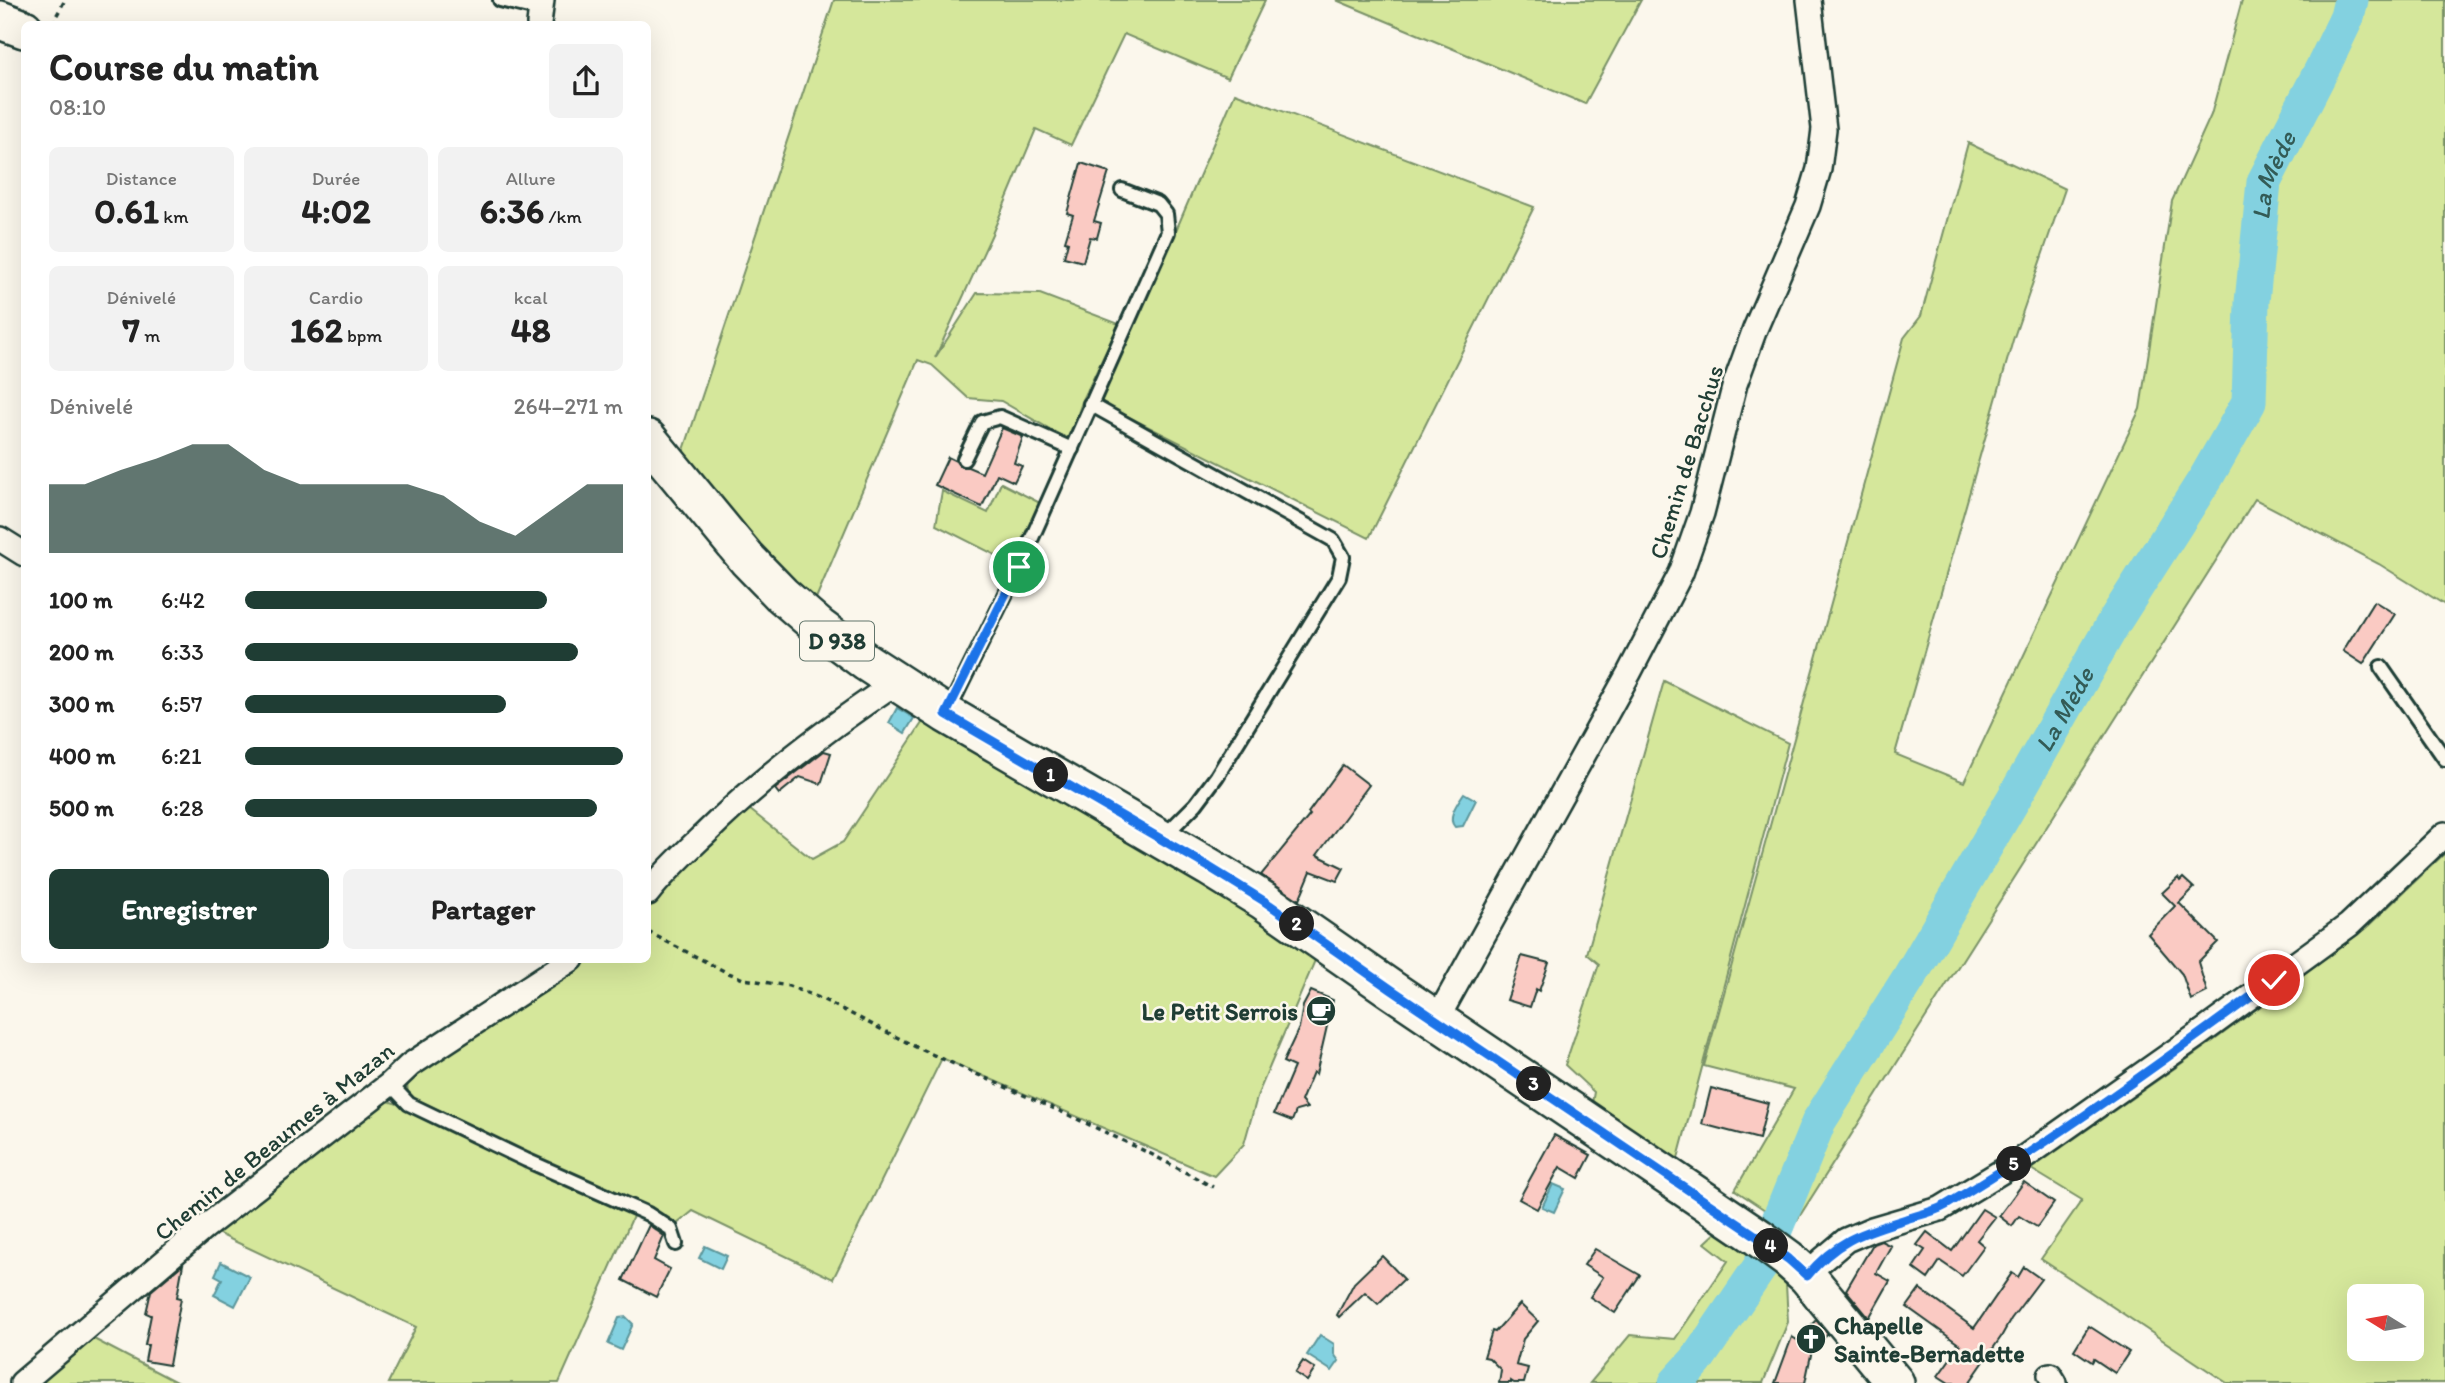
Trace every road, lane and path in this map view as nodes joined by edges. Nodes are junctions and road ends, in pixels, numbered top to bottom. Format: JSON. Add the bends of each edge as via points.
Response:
{"nodes":[{"id":1,"x":65,"y":0,"type":"edge"},
{"id":2,"x":500,"y":0,"type":"edge"},
{"id":3,"x":1809,"y":0,"type":"edge"},
{"id":4,"x":541,"y":11,"type":"edge"},
{"id":5,"x":0,"y":20,"type":"edge"},
{"id":6,"x":54,"y":21,"type":"edge"},
{"id":7,"x":21,"y":28,"type":"edge"},
{"id":8,"x":1122,"y":190,"type":"dead end"},
{"id":9,"x":1090,"y":404,"type":"junction"},
{"id":10,"x":651,"y":443,"type":"edge"},
{"id":11,"x":1072,"y":449,"type":"junction"},
{"id":12,"x":964,"y":459,"type":"dead end"},
{"id":13,"x":0,"y":539,"type":"edge"},
{"id":14,"x":21,"y":552,"type":"edge"},
{"id":15,"x":2381,"y":667,"type":"dead end"},
{"id":16,"x":895,"y":683,"type":"junction"},
{"id":17,"x":946,"y":714,"type":"junction"},
{"id":18,"x":2445,"y":759,"type":"edge"},
{"id":19,"x":2445,"y":834,"type":"edge"},
{"id":20,"x":1162,"y":839,"type":"junction"},
{"id":21,"x":655,"y":869,"type":"edge"},
{"id":22,"x":651,"y":934,"type":"edge"},
{"id":23,"x":566,"y":963,"type":"edge"},
{"id":24,"x":1437,"y":1019,"type":"junction"},
{"id":25,"x":390,"y":1084,"type":"junction"},
{"id":26,"x":1213,"y":1187,"type":"dead end"},
{"id":27,"x":676,"y":1244,"type":"dead end"},
{"id":28,"x":1798,"y":1267,"type":"junction"},
{"id":29,"x":22,"y":1383,"type":"edge"},
{"id":30,"x":1895,"y":1383,"type":"edge"}],
"edges":[{"from":1,"to":6,"type":"path"},
{"from":2,"to":4,"type":"lane"},
{"from":3,"to":24,"type":"street","name":"Chemin de Bacchus","via":[[1824,129],[1819,169],[1735,384],[1702,513],[1681,573]]},
{"from":5,"to":7,"type":"main road"},
{"from":8,"to":9,"type":"lane","via":[[1158,204],[1166,214],[1168,232]]},
{"from":9,"to":11,"type":"lane"},
{"from":9,"to":20,"type":"lane","via":[[1333,540],[1343,557],[1339,577],[1217,776]]},
{"from":10,"to":16,"type":"main road","number":"D 938","via":[[781,594]]},
{"from":11,"to":12,"type":"lane","via":[[1000,417],[982,422]]},
{"from":11,"to":17,"type":"lane"},
{"from":13,"to":14,"type":"street"},
{"from":15,"to":18,"type":"lane"},
{"from":16,"to":17,"type":"main road","number":"D 938"},
{"from":16,"to":21,"type":"street","via":[[796,752]]},
{"from":17,"to":20,"type":"main road","number":"D 938"},
{"from":19,"to":28,"type":"street","via":[[2349,925],[2019,1161],[1940,1209],[1872,1229],[1846,1240],[1821,1261]]},
{"from":20,"to":24,"type":"main road","number":"D 938","via":[[1264,901]]},
{"from":22,"to":26,"type":"path","via":[[743,979],[789,986],[822,999]]},
{"from":23,"to":25,"type":"street","name":"Chemin de Beaumes à Mazan","via":[[410,1065]]},
{"from":24,"to":28,"type":"main road","number":"D 938"},
{"from":25,"to":27,"type":"lane","via":[[409,1104],[648,1214],[671,1229]]},
{"from":25,"to":29,"type":"street","name":"Chemin de Beaumes à Mazan","via":[[204,1228]]},
{"from":28,"to":30,"type":"main road","number":"D 938"}]}
